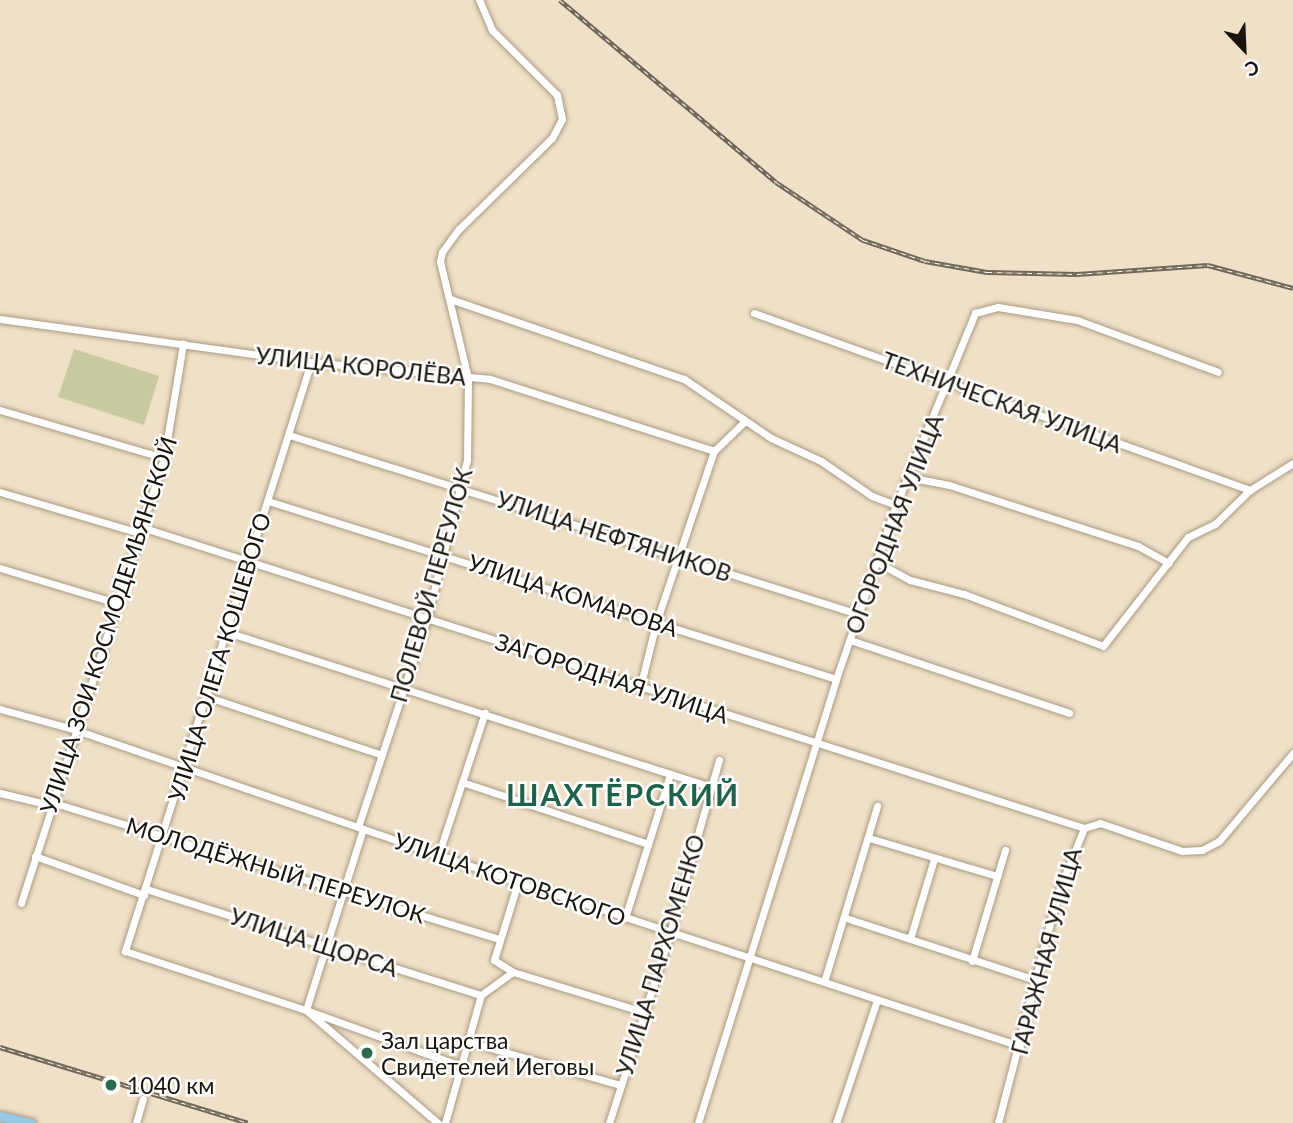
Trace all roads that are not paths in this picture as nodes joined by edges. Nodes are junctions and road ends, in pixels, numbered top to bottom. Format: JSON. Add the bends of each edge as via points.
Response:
{"nodes":[{"id":1,"x":479,"y":0,"type":"edge"},
{"id":2,"x":450,"y":299,"type":"junction"},
{"id":3,"x":754,"y":313,"type":"dead end"},
{"id":4,"x":0,"y":319,"type":"edge"},
{"id":5,"x":183,"y":344,"type":"junction"},
{"id":6,"x":311,"y":362,"type":"junction"},
{"id":7,"x":1218,"y":372,"type":"dead end"},
{"id":8,"x":468,"y":378,"type":"junction"},
{"id":9,"x":947,"y":384,"type":"junction"},
{"id":10,"x":0,"y":410,"type":"edge"},
{"id":11,"x":745,"y":421,"type":"junction"},
{"id":12,"x":289,"y":435,"type":"junction"},
{"id":13,"x":713,"y":451,"type":"junction"},
{"id":14,"x":164,"y":458,"type":"junction"},
{"id":15,"x":1293,"y":463,"type":"edge"},
{"id":16,"x":908,"y":477,"type":"junction"},
{"id":17,"x":462,"y":487,"type":"junction"},
{"id":18,"x":1250,"y":490,"type":"junction"},
{"id":19,"x":0,"y":492,"type":"edge"},
{"id":20,"x":268,"y":501,"type":"junction"},
{"id":21,"x":896,"y":505,"type":"junction"},
{"id":22,"x":140,"y":530,"type":"junction"},
{"id":23,"x":444,"y":552,"type":"junction"},
{"id":24,"x":678,"y":557,"type":"junction"},
{"id":25,"x":250,"y":563,"type":"junction"},
{"id":26,"x":878,"y":563,"type":"junction"},
{"id":27,"x":1169,"y":563,"type":"junction"},
{"id":28,"x":0,"y":568,"type":"edge"},
{"id":29,"x":117,"y":603,"type":"junction"},
{"id":30,"x":859,"y":614,"type":"junction"},
{"id":31,"x":427,"y":618,"type":"junction"},
{"id":32,"x":656,"y":623,"type":"junction"},
{"id":33,"x":228,"y":632,"type":"junction"},
{"id":34,"x":850,"y":640,"type":"junction"},
{"id":35,"x":836,"y":678,"type":"junction"},
{"id":36,"x":404,"y":686,"type":"junction"},
{"id":37,"x":640,"y":688,"type":"junction"},
{"id":38,"x":208,"y":697,"type":"junction"},
{"id":39,"x":0,"y":709,"type":"edge"},
{"id":40,"x":485,"y":712,"type":"junction"},
{"id":41,"x":1069,"y":713,"type":"dead end"},
{"id":42,"x":76,"y":730,"type":"junction"},
{"id":43,"x":817,"y":743,"type":"junction"},
{"id":44,"x":1293,"y":753,"type":"edge"},
{"id":45,"x":382,"y":755,"type":"junction"},
{"id":46,"x":719,"y":760,"type":"dead end"},
{"id":47,"x":186,"y":768,"type":"junction"},
{"id":48,"x":670,"y":774,"type":"junction"},
{"id":49,"x":462,"y":782,"type":"junction"},
{"id":50,"x":711,"y":787,"type":"junction"},
{"id":51,"x":0,"y":793,"type":"edge"},
{"id":52,"x":51,"y":804,"type":"junction"},
{"id":53,"x":877,"y":806,"type":"dead end"},
{"id":54,"x":361,"y":828,"type":"junction"},
{"id":55,"x":1084,"y":828,"type":"junction"},
{"id":56,"x":163,"y":834,"type":"junction"},
{"id":57,"x":869,"y":838,"type":"junction"},
{"id":58,"x":648,"y":845,"type":"junction"},
{"id":59,"x":1005,"y":850,"type":"dead end"},
{"id":60,"x":34,"y":856,"type":"junction"},
{"id":61,"x":438,"y":856,"type":"junction"},
{"id":62,"x":934,"y":859,"type":"junction"},
{"id":63,"x":997,"y":876,"type":"junction"},
{"id":64,"x":518,"y":882,"type":"junction"},
{"id":65,"x":346,"y":890,"type":"junction"},
{"id":66,"x":145,"y":892,"type":"junction"},
{"id":67,"x":21,"y":903,"type":"dead end"},
{"id":68,"x":625,"y":918,"type":"junction"},
{"id":69,"x":846,"y":918,"type":"junction"},
{"id":70,"x":670,"y":933,"type":"junction"},
{"id":71,"x":500,"y":939,"type":"junction"},
{"id":72,"x":910,"y":939,"type":"junction"},
{"id":73,"x":327,"y":946,"type":"junction"},
{"id":74,"x":748,"y":957,"type":"junction"},
{"id":75,"x":972,"y":961,"type":"junction"},
{"id":76,"x":513,"y":972,"type":"junction"},
{"id":77,"x":1039,"y":981,"type":"junction"},
{"id":78,"x":824,"y":982,"type":"junction"},
{"id":79,"x":481,"y":995,"type":"junction"},
{"id":80,"x":877,"y":1000,"type":"junction"},
{"id":81,"x":306,"y":1010,"type":"junction"},
{"id":82,"x":644,"y":1012,"type":"junction"},
{"id":83,"x":466,"y":1041,"type":"junction"},
{"id":84,"x":1020,"y":1046,"type":"junction"},
{"id":85,"x":458,"y":1065,"type":"junction"},
{"id":86,"x":620,"y":1085,"type":"junction"},
{"id":87,"x":143,"y":1099,"type":"dead end"},
{"id":88,"x":0,"y":1116,"type":"edge"},
{"id":89,"x":31,"y":1123,"type":"edge"},
{"id":90,"x":135,"y":1123,"type":"edge"},
{"id":91,"x":438,"y":1123,"type":"edge"},
{"id":92,"x":445,"y":1123,"type":"edge"},
{"id":93,"x":608,"y":1123,"type":"edge"},
{"id":94,"x":698,"y":1123,"type":"edge"},
{"id":95,"x":836,"y":1123,"type":"edge"},
{"id":96,"x":998,"y":1123,"type":"edge"}],
"edges":[{"from":1,"to":2,"type":"street","name":"ПОЛЕВОЙ ПЕРЕУЛОК","via":[[492,30],[557,95],[562,119],[547,144],[447,243],[440,261]]},
{"from":2,"to":8,"type":"street","name":"ПОЛЕВОЙ ПЕРЕУЛОК"},
{"from":2,"to":11,"type":"street","via":[[684,379]]},
{"from":3,"to":9,"type":"street","name":"ТЕХНИЧЕСКАЯ УЛИЦА"},
{"from":4,"to":5,"type":"street","name":"УЛИЦА КОРОЛЁВА"},
{"from":5,"to":6,"type":"street","name":"УЛИЦА КОРОЛЁВА"},
{"from":5,"to":14,"type":"street","name":"УЛИЦА ЗОИ КОСМОДЕМЬЯНСКОЙ"},
{"from":6,"to":8,"type":"street","name":"УЛИЦА КОРОЛЁВА"},
{"from":6,"to":12,"type":"street","name":"УЛИЦА ОЛЕГА КОШЕВОГО"},
{"from":7,"to":9,"type":"street","name":"ОГОРОДНАЯ УЛИЦА","via":[[1077,320],[1028,310],[980,309],[971,320]]},
{"from":8,"to":13,"type":"street","name":"УЛИЦА КОРОЛЁВА","via":[[498,381]]},
{"from":8,"to":17,"type":"street","name":"ПОЛЕВОЙ ПЕРЕУЛОК"},
{"from":9,"to":16,"type":"street","name":"ОГОРОДНАЯ УЛИЦА"},
{"from":9,"to":18,"type":"street","name":"ТЕХНИЧЕСКАЯ УЛИЦА"},
{"from":10,"to":14,"type":"street"},
{"from":11,"to":13,"type":"street"},
{"from":11,"to":21,"type":"street","via":[[821,461],[872,496]]},
{"from":12,"to":17,"type":"street","name":"УЛИЦА НЕФТЯНИКОВ"},
{"from":12,"to":20,"type":"street","name":"УЛИЦА ОЛЕГА КОШЕВОГО"},
{"from":13,"to":24,"type":"street"},
{"from":14,"to":22,"type":"street","name":"УЛИЦА ЗОИ КОСМОДЕМЬЯНСКОЙ"},
{"from":15,"to":18,"type":"street"},
{"from":16,"to":21,"type":"street","name":"ОГОРОДНАЯ УЛИЦА"},
{"from":16,"to":27,"type":"street","via":[[949,485],[1138,546]]},
{"from":17,"to":23,"type":"street","name":"ПОЛЕВОЙ ПЕРЕУЛОК"},
{"from":17,"to":24,"type":"street","name":"УЛИЦА НЕФТЯНИКОВ"},
{"from":18,"to":27,"type":"street","via":[[1216,524],[1188,537]]},
{"from":19,"to":22,"type":"street","name":"ЗАГОРОДНАЯ УЛИЦА"},
{"from":20,"to":23,"type":"street","name":"УЛИЦА КОМАРОВА"},
{"from":20,"to":25,"type":"street","name":"УЛИЦА ОЛЕГА КОШЕВОГО"},
{"from":21,"to":26,"type":"street","name":"ОГОРОДНАЯ УЛИЦА"},
{"from":22,"to":25,"type":"street","name":"ЗАГОРОДНАЯ УЛИЦА"},
{"from":22,"to":29,"type":"street","name":"УЛИЦА ЗОИ КОСМОДЕМЬЯНСКОЙ"},
{"from":23,"to":31,"type":"street","name":"ПОЛЕВОЙ ПЕРЕУЛОК"},
{"from":23,"to":32,"type":"street","name":"УЛИЦА КОМАРОВА"},
{"from":24,"to":30,"type":"street","name":"УЛИЦА НЕФТЯНИКОВ"},
{"from":24,"to":32,"type":"street"},
{"from":25,"to":31,"type":"street","name":"ЗАГОРОДНАЯ УЛИЦА"},
{"from":25,"to":33,"type":"street","name":"УЛИЦА ОЛЕГА КОШЕВОГО"},
{"from":26,"to":27,"type":"street","via":[[910,580],[964,594],[1102,646]]},
{"from":26,"to":30,"type":"street","name":"ОГОРОДНАЯ УЛИЦА"},
{"from":28,"to":29,"type":"street"},
{"from":29,"to":42,"type":"street","name":"УЛИЦА ЗОИ КОСМОДЕМЬЯНСКОЙ"},
{"from":30,"to":34,"type":"street","name":"ОГОРОДНАЯ УЛИЦА"},
{"from":31,"to":36,"type":"street","name":"ПОЛЕВОЙ ПЕРЕУЛОК"},
{"from":31,"to":37,"type":"street","name":"ЗАГОРОДНАЯ УЛИЦА"},
{"from":32,"to":35,"type":"street","name":"УЛИЦА КОМАРОВА"},
{"from":32,"to":37,"type":"street"},
{"from":33,"to":36,"type":"street"},
{"from":33,"to":38,"type":"street","name":"УЛИЦА ОЛЕГА КОШЕВОГО"},
{"from":34,"to":35,"type":"street","name":"ОГОРОДНАЯ УЛИЦА"},
{"from":34,"to":41,"type":"street"},
{"from":35,"to":43,"type":"street","name":"ОГОРОДНАЯ УЛИЦА"},
{"from":36,"to":40,"type":"street"},
{"from":36,"to":45,"type":"street","name":"ПОЛЕВОЙ ПЕРЕУЛОК"},
{"from":37,"to":43,"type":"street","name":"ЗАГОРОДНАЯ УЛИЦА"},
{"from":38,"to":45,"type":"street"},
{"from":38,"to":47,"type":"street","name":"УЛИЦА ОЛЕГА КОШЕВОГО"},
{"from":39,"to":42,"type":"street","name":"УЛИЦА КОТОВСКОГО"},
{"from":40,"to":48,"type":"street"},
{"from":40,"to":49,"type":"street"},
{"from":42,"to":47,"type":"street","name":"УЛИЦА КОТОВСКОГО"},
{"from":42,"to":52,"type":"street","name":"УЛИЦА ЗОИ КОСМОДЕМЬЯНСКОЙ"},
{"from":43,"to":55,"type":"street","name":"ЗАГОРОДНАЯ УЛИЦА"},
{"from":43,"to":74,"type":"street","name":"ОГОРОДНАЯ УЛИЦА"},
{"from":44,"to":55,"type":"street","name":"ГАРАЖНАЯ УЛИЦА","via":[[1219,841],[1202,850],[1174,848],[1100,823]]},
{"from":45,"to":54,"type":"street","name":"ПОЛЕВОЙ ПЕРЕУЛОК"},
{"from":46,"to":50,"type":"street","name":"УЛИЦА ПАРХОМЕНКО"},
{"from":47,"to":54,"type":"street","name":"УЛИЦА КОТОВСКОГО"},
{"from":47,"to":56,"type":"street","name":"УЛИЦА ОЛЕГА КОШЕВОГО"},
{"from":48,"to":50,"type":"street"},
{"from":48,"to":58,"type":"street"},
{"from":49,"to":58,"type":"street"},
{"from":49,"to":61,"type":"street"},
{"from":50,"to":70,"type":"street","name":"УЛИЦА ПАРХОМЕНКО"},
{"from":51,"to":52,"type":"street","name":"МОЛОДЁЖНЫЙ ПЕРЕУЛОК"},
{"from":52,"to":56,"type":"street","name":"МОЛОДЁЖНЫЙ ПЕРЕУЛОК"},
{"from":52,"to":60,"type":"street","name":"УЛИЦА ЗОИ КОСМОДЕМЬЯНСКОЙ"},
{"from":53,"to":57,"type":"street"},
{"from":54,"to":61,"type":"street","name":"УЛИЦА КОТОВСКОГО"},
{"from":54,"to":65,"type":"street","name":"ПОЛЕВОЙ ПЕРЕУЛОК"},
{"from":55,"to":77,"type":"street","name":"ГАРАЖНАЯ УЛИЦА","via":[[1058,892]]},
{"from":56,"to":65,"type":"street","name":"МОЛОДЁЖНЫЙ ПЕРЕУЛОК"},
{"from":56,"to":66,"type":"street","name":"УЛИЦА ОЛЕГА КОШЕВОГО"},
{"from":57,"to":62,"type":"street"},
{"from":57,"to":69,"type":"street"},
{"from":58,"to":68,"type":"street"},
{"from":59,"to":63,"type":"street"},
{"from":60,"to":66,"type":"street","name":"УЛИЦА ЩОРСА"},
{"from":60,"to":67,"type":"street","name":"УЛИЦА ЗОИ КОСМОДЕМЬЯНСКОЙ"},
{"from":61,"to":64,"type":"street","name":"УЛИЦА КОТОВСКОГО"},
{"from":62,"to":63,"type":"street"},
{"from":62,"to":72,"type":"street"},
{"from":63,"to":75,"type":"street"},
{"from":64,"to":68,"type":"street","name":"УЛИЦА КОТОВСКОГО"},
{"from":64,"to":71,"type":"street"},
{"from":65,"to":71,"type":"street","name":"МОЛОДЁЖНЫЙ ПЕРЕУЛОК"},
{"from":65,"to":73,"type":"street","name":"ПОЛЕВОЙ ПЕРЕУЛОК"},
{"from":66,"to":73,"type":"street","name":"УЛИЦА ЩОРСА"},
{"from":66,"to":81,"type":"street","name":"УЛИЦА ОЛЕГА КОШЕВОГО","via":[[125,951]]},
{"from":68,"to":70,"type":"street","name":"УЛИЦА КОТОВСКОГО"},
{"from":69,"to":72,"type":"street"},
{"from":69,"to":78,"type":"street"},
{"from":70,"to":74,"type":"street","name":"УЛИЦА КОТОВСКОГО"},
{"from":70,"to":82,"type":"street","name":"УЛИЦА ПАРХОМЕНКО"},
{"from":71,"to":76,"type":"street","via":[[494,960]]},
{"from":72,"to":75,"type":"street"},
{"from":73,"to":79,"type":"street","name":"УЛИЦА ЩОРСА"},
{"from":73,"to":81,"type":"street","name":"ПОЛЕВОЙ ПЕРЕУЛОК"},
{"from":74,"to":78,"type":"street","name":"УЛИЦА КОТОВСКОГО"},
{"from":74,"to":94,"type":"street"},
{"from":75,"to":77,"type":"street"},
{"from":76,"to":79,"type":"street"},
{"from":76,"to":82,"type":"street"},
{"from":77,"to":84,"type":"street","name":"ГАРАЖНАЯ УЛИЦА"},
{"from":78,"to":80,"type":"street","name":"УЛИЦА КОТОВСКОГО"},
{"from":79,"to":83,"type":"street"},
{"from":80,"to":84,"type":"street","name":"УЛИЦА КОТОВСКОГО"},
{"from":80,"to":95,"type":"street"},
{"from":81,"to":85,"type":"street"},
{"from":81,"to":91,"type":"street"},
{"from":82,"to":86,"type":"street","name":"УЛИЦА ПАРХОМЕНКО"},
{"from":83,"to":85,"type":"street"},
{"from":83,"to":86,"type":"street"},
{"from":84,"to":96,"type":"street","name":"ГАРАЖНАЯ УЛИЦА"},
{"from":85,"to":92,"type":"street"},
{"from":86,"to":93,"type":"street","name":"УЛИЦА ПАРХОМЕНКО"},
{"from":87,"to":90,"type":"street"},
{"from":88,"to":89,"type":"main road"}]}
